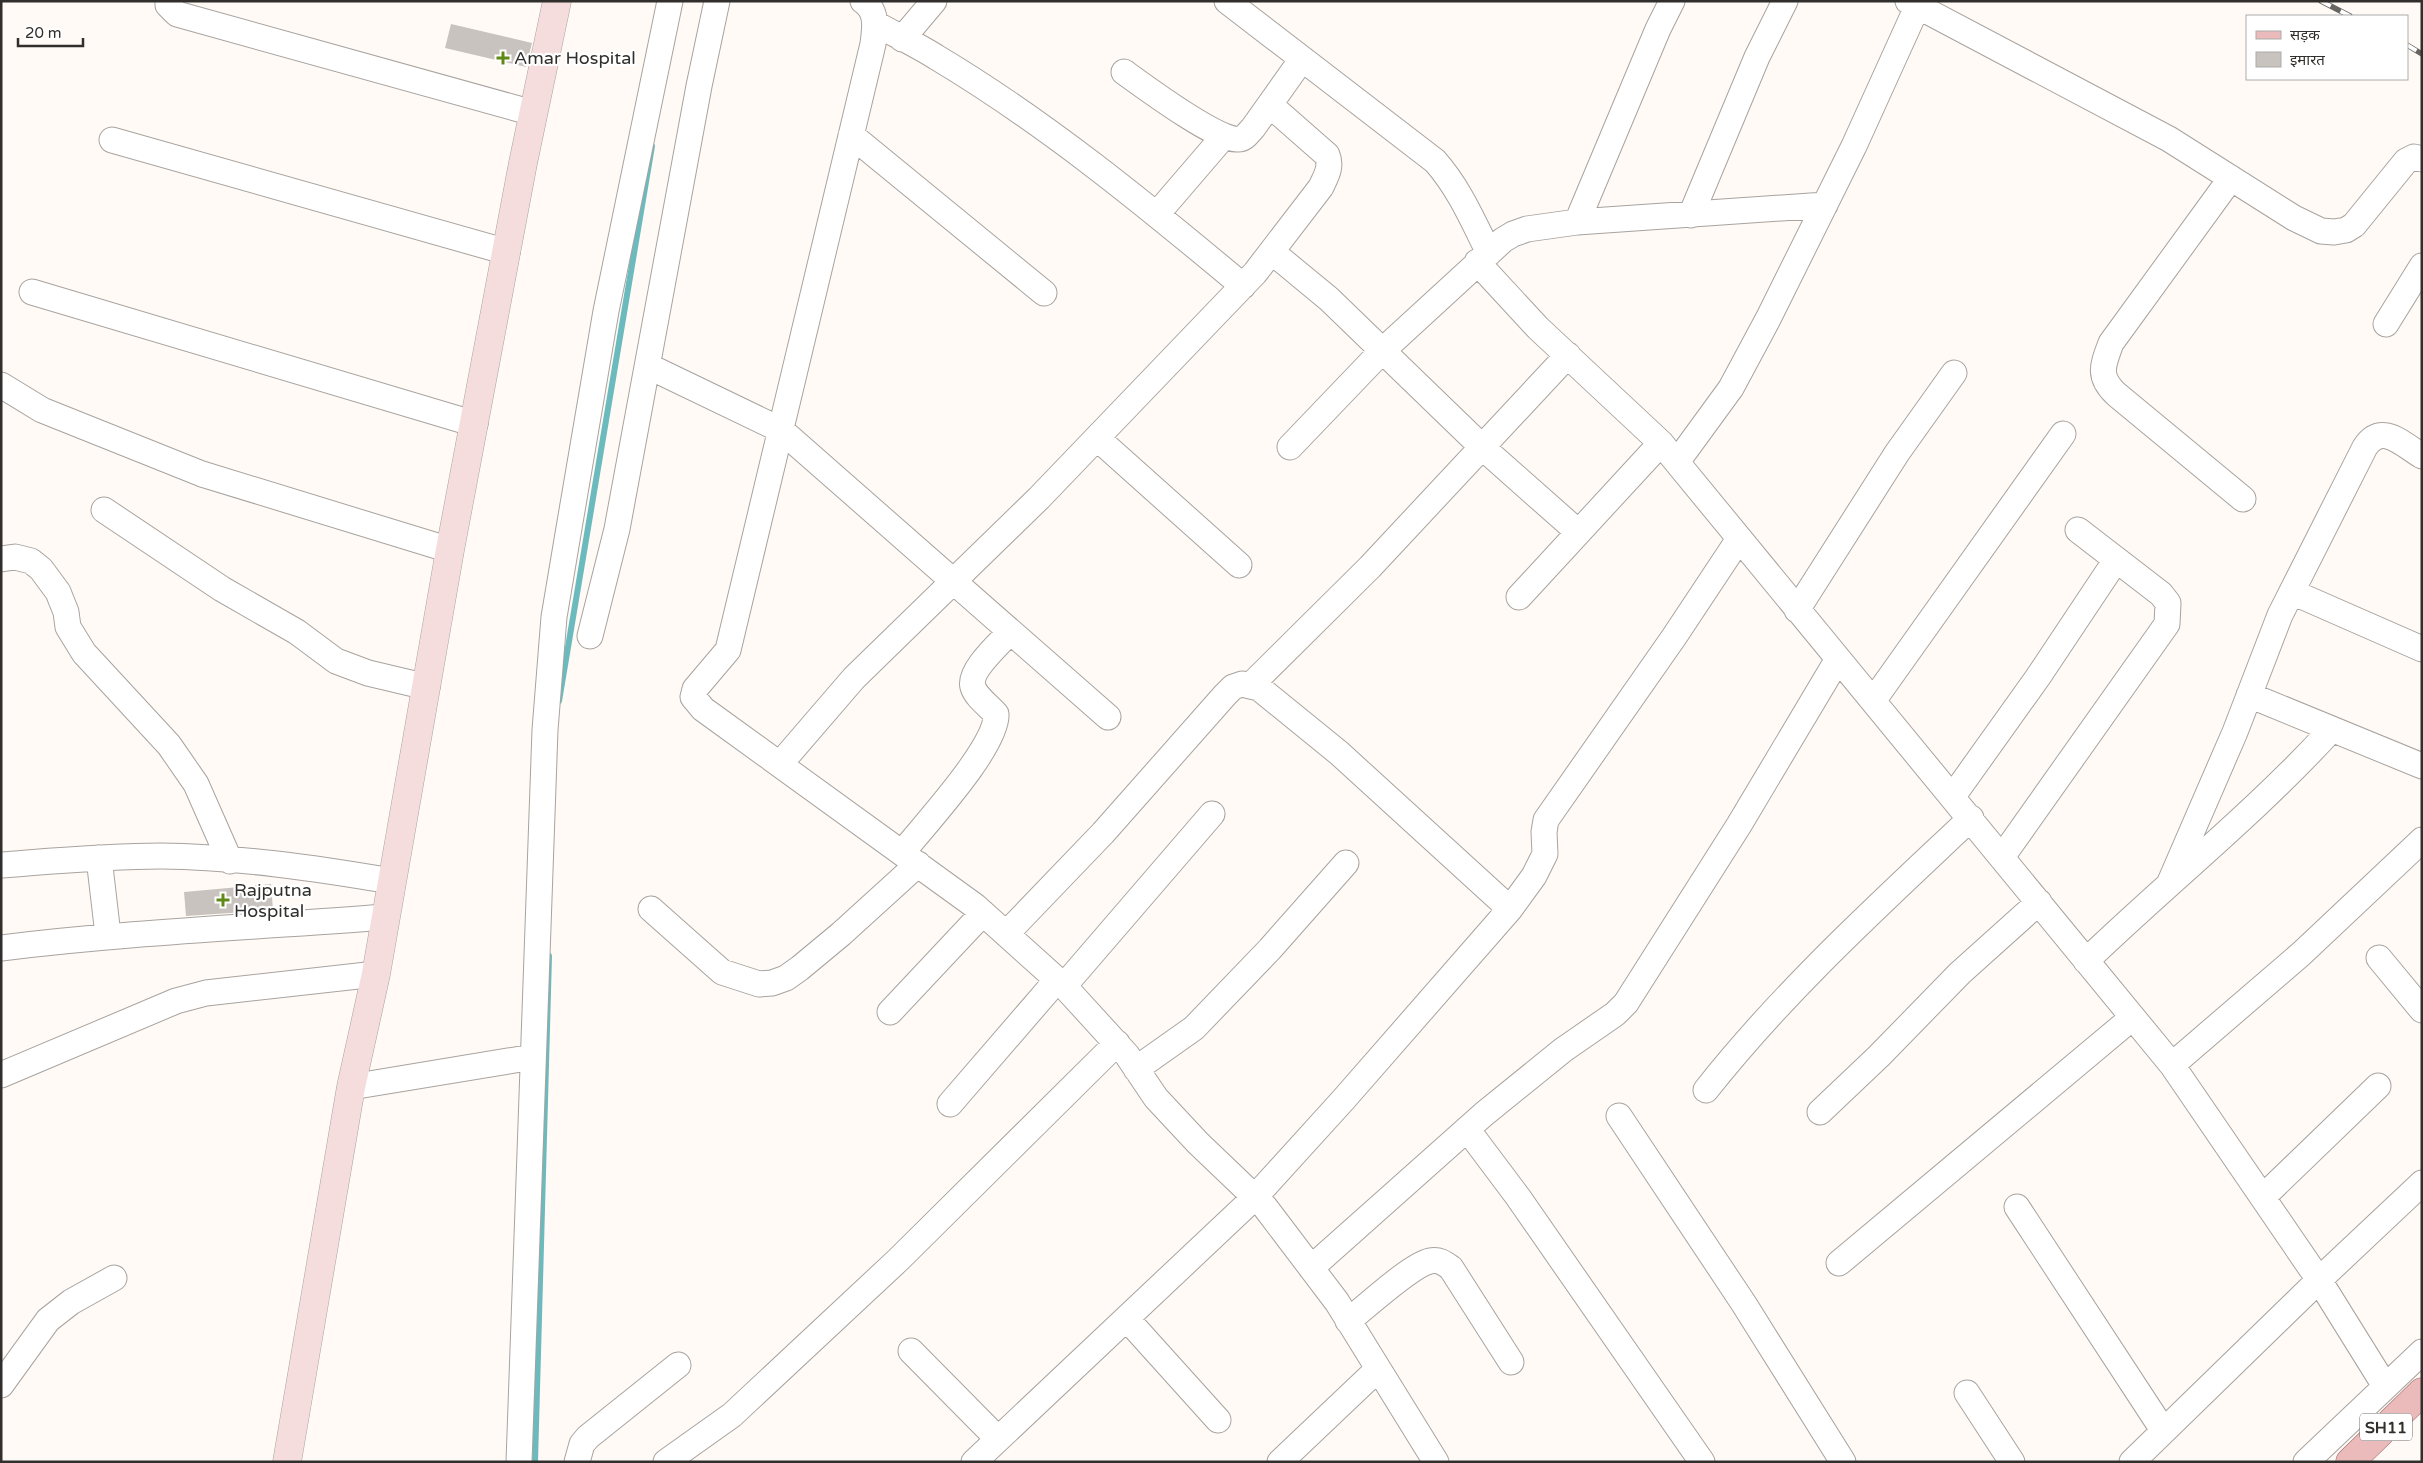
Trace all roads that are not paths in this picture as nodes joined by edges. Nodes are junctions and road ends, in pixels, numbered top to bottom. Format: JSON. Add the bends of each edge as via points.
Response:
{"nodes":[{"id":1,"x":168,"y":1,"type":"edge"},
{"id":2,"x":557,"y":1,"type":"edge"},
{"id":3,"x":670,"y":1,"type":"edge"},
{"id":4,"x":717,"y":1,"type":"edge"},
{"id":5,"x":863,"y":1,"type":"edge"},
{"id":6,"x":934,"y":1,"type":"edge"},
{"id":7,"x":1227,"y":1,"type":"edge"},
{"id":8,"x":1672,"y":1,"type":"edge"},
{"id":9,"x":1785,"y":1,"type":"edge"},
{"id":10,"x":1913,"y":4,"type":"edge"},
{"id":11,"x":876,"y":24,"type":"junction"},
{"id":12,"x":902,"y":39,"type":"junction"},
{"id":13,"x":1302,"y":58,"type":"junction"},
{"id":14,"x":1124,"y":72,"type":"dead end"},
{"id":15,"x":1270,"y":105,"type":"junction"},
{"id":16,"x":533,"y":113,"type":"junction"},
{"id":17,"x":851,"y":135,"type":"junction"},
{"id":18,"x":1224,"y":136,"type":"junction"},
{"id":19,"x":112,"y":140,"type":"dead end"},
{"id":20,"x":2422,"y":158,"type":"edge"},
{"id":21,"x":2231,"y":178,"type":"junction"},
{"id":22,"x":1825,"y":205,"type":"junction"},
{"id":23,"x":1157,"y":214,"type":"junction"},
{"id":24,"x":1691,"y":215,"type":"junction"},
{"id":25,"x":1577,"y":222,"type":"junction"},
{"id":26,"x":507,"y":252,"type":"junction"},
{"id":27,"x":1272,"y":252,"type":"junction"},
{"id":28,"x":1483,"y":258,"type":"junction"},
{"id":29,"x":2422,"y":266,"type":"edge"},
{"id":30,"x":1243,"y":286,"type":"junction"},
{"id":31,"x":32,"y":292,"type":"dead end"},
{"id":32,"x":1044,"y":294,"type":"dead end"},
{"id":33,"x":2386,"y":324,"type":"dead end"},
{"id":34,"x":1381,"y":352,"type":"junction"},
{"id":35,"x":1568,"y":355,"type":"junction"},
{"id":36,"x":648,"y":366,"type":"junction"},
{"id":37,"x":1954,"y":373,"type":"dead end"},
{"id":38,"x":1,"y":385,"type":"edge"},
{"id":39,"x":475,"y":424,"type":"junction"},
{"id":40,"x":781,"y":430,"type":"junction"},
{"id":41,"x":2063,"y":434,"type":"dead end"},
{"id":42,"x":1098,"y":438,"type":"junction"},
{"id":43,"x":1290,"y":447,"type":"dead end"},
{"id":44,"x":1482,"y":447,"type":"junction"},
{"id":45,"x":1669,"y":453,"type":"junction"},
{"id":46,"x":2422,"y":456,"type":"edge"},
{"id":47,"x":2243,"y":499,"type":"dead end"},
{"id":48,"x":104,"y":510,"type":"dead end"},
{"id":49,"x":2078,"y":530,"type":"dead end"},
{"id":50,"x":1578,"y":532,"type":"junction"},
{"id":51,"x":1739,"y":539,"type":"junction"},
{"id":52,"x":450,"y":550,"type":"junction"},
{"id":53,"x":1,"y":559,"type":"edge"},
{"id":54,"x":2116,"y":560,"type":"junction"},
{"id":55,"x":1239,"y":565,"type":"dead end"},
{"id":56,"x":952,"y":581,"type":"junction"},
{"id":57,"x":2292,"y":592,"type":"junction"},
{"id":58,"x":1519,"y":598,"type":"dead end"},
{"id":59,"x":1797,"y":610,"type":"junction"},
{"id":60,"x":1010,"y":632,"type":"junction"},
{"id":61,"x":590,"y":636,"type":"dead end"},
{"id":62,"x":2422,"y":649,"type":"edge"},
{"id":63,"x":1838,"y":659,"type":"junction"},
{"id":64,"x":1251,"y":685,"type":"junction"},
{"id":65,"x":427,"y":687,"type":"junction"},
{"id":66,"x":2249,"y":695,"type":"junction"},
{"id":67,"x":1873,"y":700,"type":"junction"},
{"id":68,"x":1108,"y":717,"type":"dead end"},
{"id":69,"x":2331,"y":730,"type":"junction"},
{"id":70,"x":780,"y":764,"type":"junction"},
{"id":71,"x":2422,"y":766,"type":"edge"},
{"id":72,"x":1952,"y":796,"type":"junction"},
{"id":73,"x":1212,"y":814,"type":"dead end"},
{"id":74,"x":1971,"y":818,"type":"junction"},
{"id":75,"x":2422,"y":840,"type":"edge"},
{"id":76,"x":2002,"y":857,"type":"junction"},
{"id":77,"x":99,"y":858,"type":"junction"},
{"id":78,"x":910,"y":859,"type":"junction"},
{"id":79,"x":230,"y":860,"type":"junction"},
{"id":80,"x":1346,"y":863,"type":"dead end"},
{"id":81,"x":1,"y":865,"type":"edge"},
{"id":82,"x":391,"y":881,"type":"junction"},
{"id":83,"x":2170,"y":882,"type":"junction"},
{"id":84,"x":2038,"y":902,"type":"junction"},
{"id":85,"x":651,"y":909,"type":"dead end"},
{"id":86,"x":1510,"y":909,"type":"junction"},
{"id":87,"x":983,"y":913,"type":"junction"},
{"id":88,"x":385,"y":917,"type":"junction"},
{"id":89,"x":1006,"y":934,"type":"junction"},
{"id":90,"x":108,"y":935,"type":"junction"},
{"id":91,"x":1,"y":948,"type":"edge"},
{"id":92,"x":2379,"y":958,"type":"dead end"},
{"id":93,"x":2086,"y":961,"type":"junction"},
{"id":94,"x":376,"y":974,"type":"junction"},
{"id":95,"x":1061,"y":982,"type":"junction"},
{"id":96,"x":2422,"y":1010,"type":"edge"},
{"id":97,"x":890,"y":1012,"type":"dead end"},
{"id":98,"x":2132,"y":1018,"type":"junction"},
{"id":99,"x":1118,"y":1043,"type":"junction"},
{"id":100,"x":533,"y":1057,"type":"junction"},
{"id":101,"x":2172,"y":1065,"type":"junction"},
{"id":102,"x":1136,"y":1069,"type":"junction"},
{"id":103,"x":1,"y":1076,"type":"edge"},
{"id":104,"x":2378,"y":1086,"type":"dead end"},
{"id":105,"x":351,"y":1087,"type":"junction"},
{"id":106,"x":1706,"y":1090,"type":"dead end"},
{"id":107,"x":950,"y":1104,"type":"dead end"},
{"id":108,"x":1820,"y":1112,"type":"dead end"},
{"id":109,"x":1620,"y":1116,"type":"dead end"},
{"id":110,"x":1467,"y":1129,"type":"junction"},
{"id":111,"x":2422,"y":1184,"type":"edge"},
{"id":112,"x":1254,"y":1196,"type":"junction"},
{"id":113,"x":2263,"y":1197,"type":"junction"},
{"id":114,"x":2017,"y":1206,"type":"dead end"},
{"id":115,"x":1839,"y":1263,"type":"dead end"},
{"id":116,"x":1311,"y":1268,"type":"junction"},
{"id":117,"x":114,"y":1278,"type":"dead end"},
{"id":118,"x":2319,"y":1280,"type":"junction"},
{"id":119,"x":1127,"y":1319,"type":"junction"},
{"id":120,"x":1348,"y":1321,"type":"junction"},
{"id":121,"x":911,"y":1351,"type":"dead end"},
{"id":122,"x":2422,"y":1352,"type":"edge"},
{"id":123,"x":1511,"y":1362,"type":"dead end"},
{"id":124,"x":678,"y":1365,"type":"dead end"},
{"id":125,"x":1378,"y":1369,"type":"junction"},
{"id":126,"x":1,"y":1385,"type":"edge"},
{"id":127,"x":2386,"y":1386,"type":"junction"},
{"id":128,"x":2422,"y":1392,"type":"edge"},
{"id":129,"x":1967,"y":1393,"type":"dead end"},
{"id":130,"x":1218,"y":1420,"type":"dead end"},
{"id":131,"x":2163,"y":1430,"type":"junction"},
{"id":132,"x":998,"y":1439,"type":"junction"},
{"id":133,"x":287,"y":1462,"type":"edge"},
{"id":134,"x":519,"y":1462,"type":"edge"},
{"id":135,"x":577,"y":1462,"type":"edge"},
{"id":136,"x":666,"y":1462,"type":"edge"},
{"id":137,"x":974,"y":1462,"type":"edge"},
{"id":138,"x":1280,"y":1462,"type":"edge"},
{"id":139,"x":1436,"y":1462,"type":"edge"},
{"id":140,"x":1702,"y":1462,"type":"edge"},
{"id":141,"x":1844,"y":1462,"type":"edge"},
{"id":142,"x":2012,"y":1462,"type":"edge"},
{"id":143,"x":2132,"y":1462,"type":"edge"},
{"id":144,"x":2306,"y":1462,"type":"edge"},
{"id":145,"x":2350,"y":1462,"type":"edge"}],
"edges":[{"from":1,"to":16,"type":"street","via":[[176,14]]},
{"from":2,"to":16,"type":"street"},
{"from":3,"to":100,"type":"street","via":[[606,311],[554,617],[545,730]]},
{"from":4,"to":36,"type":"street"},
{"from":5,"to":11,"type":"street","via":[[873,13]]},
{"from":6,"to":12,"type":"street"},
{"from":7,"to":13,"type":"street"},
{"from":8,"to":25,"type":"street"},
{"from":9,"to":24,"type":"street","via":[[1736,105]]},
{"from":10,"to":21,"type":"street","via":[[2169,139]]},
{"from":10,"to":22,"type":"street"},
{"from":11,"to":12,"type":"street"},
{"from":11,"to":17,"type":"street"},
{"from":12,"to":23,"type":"street","via":[[936,56],[1008,104]]},
{"from":13,"to":15,"type":"street"},
{"from":13,"to":28,"type":"street","via":[[1435,161],[1460,195]]},
{"from":14,"to":18,"type":"street"},
{"from":15,"to":18,"type":"street","via":[[1245,137],[1236,140]]},
{"from":15,"to":27,"type":"street","via":[[1327,155],[1330,162],[1321,187]]},
{"from":16,"to":26,"type":"street"},
{"from":17,"to":32,"type":"street"},
{"from":17,"to":40,"type":"street"},
{"from":18,"to":23,"type":"street"},
{"from":19,"to":26,"type":"street"},
{"from":20,"to":21,"type":"street","via":[[2414,157],[2406,162],[2354,225],[2334,232],[2321,231],[2294,218]]},
{"from":21,"to":47,"type":"street","via":[[2111,343],[2103,374],[2107,385],[2116,394]]},
{"from":22,"to":24,"type":"street"},
{"from":22,"to":45,"type":"street","via":[[1730,388]]},
{"from":23,"to":30,"type":"street"},
{"from":24,"to":25,"type":"street"},
{"from":25,"to":28,"type":"street","via":[[1512,234]]},
{"from":26,"to":39,"type":"street"},
{"from":27,"to":30,"type":"street"},
{"from":27,"to":34,"type":"street","via":[[1328,299]]},
{"from":28,"to":34,"type":"street"},
{"from":28,"to":35,"type":"street","via":[[1511,301]]},
{"from":29,"to":33,"type":"street"},
{"from":30,"to":42,"type":"street"},
{"from":31,"to":39,"type":"street"},
{"from":34,"to":43,"type":"street"},
{"from":34,"to":44,"type":"street"},
{"from":35,"to":44,"type":"street"},
{"from":35,"to":45,"type":"street"},
{"from":36,"to":40,"type":"street"},
{"from":36,"to":61,"type":"street","via":[[617,529]]},
{"from":37,"to":59,"type":"street","via":[[1897,453]]},
{"from":38,"to":52,"type":"street","via":[[42,410],[202,474]]},
{"from":39,"to":52,"type":"street"},
{"from":40,"to":56,"type":"street"},
{"from":40,"to":70,"type":"street","via":[[728,650],[695,689],[693,697],[703,710]]},
{"from":41,"to":67,"type":"street"},
{"from":42,"to":55,"type":"street"},
{"from":42,"to":56,"type":"street"},
{"from":44,"to":50,"type":"street"},
{"from":44,"to":64,"type":"street","via":[[1370,567]]},
{"from":45,"to":50,"type":"street"},
{"from":45,"to":51,"type":"street"},
{"from":46,"to":57,"type":"street","via":[[2387,435],[2379,434],[2371,439]]},
{"from":48,"to":65,"type":"street","via":[[222,589],[297,632],[336,661],[368,673]]},
{"from":49,"to":54,"type":"street"},
{"from":50,"to":58,"type":"street"},
{"from":51,"to":59,"type":"street"},
{"from":51,"to":86,"type":"street","via":[[1546,820],[1544,860]]},
{"from":52,"to":65,"type":"street"},
{"from":53,"to":79,"type":"street","via":[[15,557],[31,561],[58,592],[68,626],[84,653],[169,745],[196,784]]},
{"from":54,"to":72,"type":"street","via":[[2038,677]]},
{"from":54,"to":76,"type":"street","via":[[2161,594],[2168,603],[2167,624]]},
{"from":56,"to":60,"type":"street"},
{"from":56,"to":70,"type":"street","via":[[854,678]]},
{"from":57,"to":62,"type":"street"},
{"from":57,"to":66,"type":"street"},
{"from":59,"to":63,"type":"street"},
{"from":60,"to":68,"type":"street"},
{"from":60,"to":78,"type":"street","via":[[972,679],[978,695],[996,714],[997,722],[992,734]]},
{"from":63,"to":67,"type":"street"},
{"from":63,"to":110,"type":"street","via":[[1739,825],[1626,1004],[1556,1055]]},
{"from":64,"to":86,"type":"street","via":[[1339,752]]},
{"from":64,"to":89,"type":"street","via":[[1233,687],[1225,695],[1103,833]]},
{"from":65,"to":82,"type":"street"},
{"from":66,"to":69,"type":"street"},
{"from":66,"to":83,"type":"street"},
{"from":67,"to":72,"type":"street"},
{"from":69,"to":71,"type":"street"},
{"from":69,"to":83,"type":"street","via":[[2296,769]]},
{"from":70,"to":78,"type":"street"},
{"from":72,"to":74,"type":"street"},
{"from":73,"to":95,"type":"street"},
{"from":74,"to":76,"type":"street"},
{"from":74,"to":106,"type":"street","via":[[1811,971],[1746,1040]]},
{"from":75,"to":101,"type":"street","via":[[2301,954]]},
{"from":76,"to":84,"type":"street"},
{"from":77,"to":79,"type":"street","via":[[164,856]]},
{"from":77,"to":81,"type":"street"},
{"from":77,"to":90,"type":"street"},
{"from":78,"to":85,"type":"street","via":[[821,952],[786,978],[772,983],[759,984],[722,972]]},
{"from":78,"to":87,"type":"street"},
{"from":79,"to":82,"type":"street","via":[[306,866]]},
{"from":80,"to":102,"type":"street","via":[[1200,1022]]},
{"from":82,"to":88,"type":"street"},
{"from":83,"to":93,"type":"street"},
{"from":84,"to":93,"type":"street"},
{"from":84,"to":108,"type":"street","via":[[1960,973]]},
{"from":86,"to":112,"type":"street","via":[[1344,1099]]},
{"from":87,"to":89,"type":"street"},
{"from":87,"to":97,"type":"street"},
{"from":88,"to":90,"type":"street"},
{"from":88,"to":94,"type":"street"},
{"from":89,"to":95,"type":"street"},
{"from":90,"to":91,"type":"street"},
{"from":92,"to":96,"type":"street"},
{"from":93,"to":98,"type":"street"},
{"from":94,"to":103,"type":"street","via":[[206,993],[176,1001]]},
{"from":94,"to":105,"type":"street"},
{"from":95,"to":99,"type":"street"},
{"from":95,"to":107,"type":"street"},
{"from":98,"to":101,"type":"street"},
{"from":98,"to":115,"type":"street"},
{"from":99,"to":102,"type":"street"},
{"from":99,"to":136,"type":"street","via":[[898,1260],[732,1415]]},
{"from":100,"to":105,"type":"street"},
{"from":100,"to":134,"type":"street"},
{"from":101,"to":113,"type":"street"},
{"from":102,"to":112,"type":"street","via":[[1156,1098]]},
{"from":104,"to":113,"type":"street"},
{"from":105,"to":133,"type":"street"},
{"from":109,"to":141,"type":"street"},
{"from":110,"to":116,"type":"street"},
{"from":110,"to":140,"type":"street"},
{"from":111,"to":118,"type":"street"},
{"from":112,"to":116,"type":"street","via":[[1266,1207]]},
{"from":112,"to":119,"type":"street"},
{"from":113,"to":118,"type":"street"},
{"from":114,"to":131,"type":"street"},
{"from":116,"to":120,"type":"street"},
{"from":117,"to":126,"type":"street","via":[[70,1302],[48,1320]]},
{"from":118,"to":127,"type":"street"},
{"from":118,"to":131,"type":"street"},
{"from":119,"to":130,"type":"street"},
{"from":119,"to":132,"type":"street"},
{"from":120,"to":123,"type":"street","via":[[1416,1268],[1430,1261],[1442,1261],[1451,1268]]},
{"from":120,"to":125,"type":"street"},
{"from":121,"to":132,"type":"street"},
{"from":122,"to":127,"type":"street"},
{"from":124,"to":135,"type":"street","via":[[597,1428],[582,1444]]},
{"from":125,"to":138,"type":"street"},
{"from":125,"to":139,"type":"street"},
{"from":127,"to":144,"type":"street"},
{"from":128,"to":145,"type":"main road","number":"SH11"},
{"from":129,"to":142,"type":"street"},
{"from":131,"to":143,"type":"street"},
{"from":132,"to":137,"type":"street"}]}
